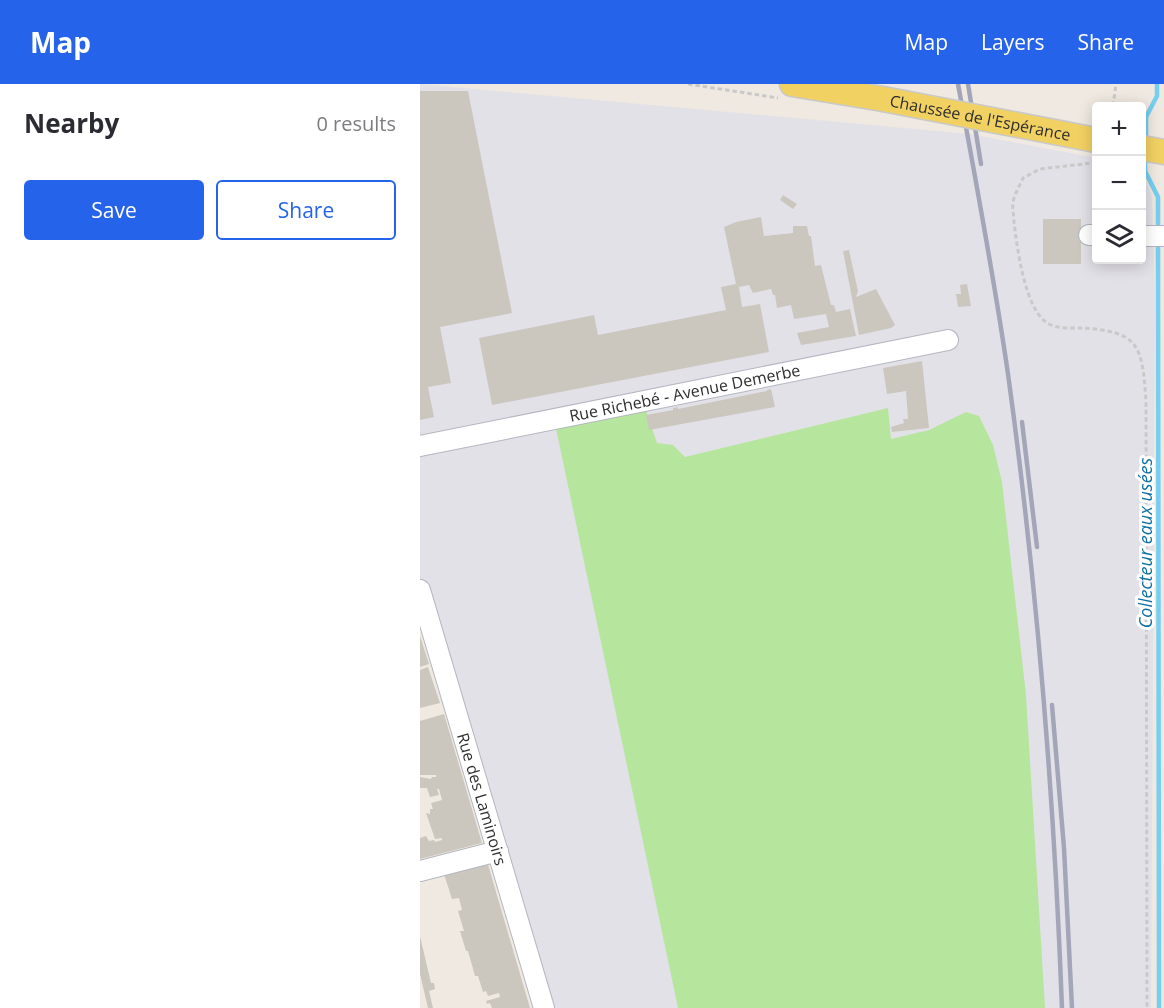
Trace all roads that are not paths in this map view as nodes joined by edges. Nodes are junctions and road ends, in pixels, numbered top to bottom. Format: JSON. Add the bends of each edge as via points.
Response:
{"nodes":[{"id":1,"x":792,"y":84,"type":"edge"},
{"id":2,"x":1092,"y":139,"type":"edge"},
{"id":3,"x":1146,"y":149,"type":"edge"},
{"id":4,"x":1164,"y":152,"type":"edge"},
{"id":5,"x":1146,"y":236,"type":"edge"},
{"id":6,"x":1164,"y":236,"type":"edge"},
{"id":7,"x":948,"y":340,"type":"dead end"},
{"id":8,"x":420,"y":446,"type":"edge"},
{"id":9,"x":420,"y":590,"type":"edge"},
{"id":10,"x":498,"y":851,"type":"junction"},
{"id":11,"x":420,"y":871,"type":"edge"},
{"id":12,"x":544,"y":1008,"type":"edge"}],
"edges":[{"from":1,"to":2,"type":"main road","name":"Chaussée de l'Espérance","bridge":true},
{"from":3,"to":4,"type":"main road"},
{"from":5,"to":6,"type":"street"},
{"from":7,"to":8,"type":"street","name":"Rue Richebé - Avenue Demerbe"},
{"from":9,"to":10,"type":"street","name":"Rue des Laminoirs"},
{"from":10,"to":11,"type":"street"},
{"from":10,"to":12,"type":"street","name":"Rue des Laminoirs"}]}
